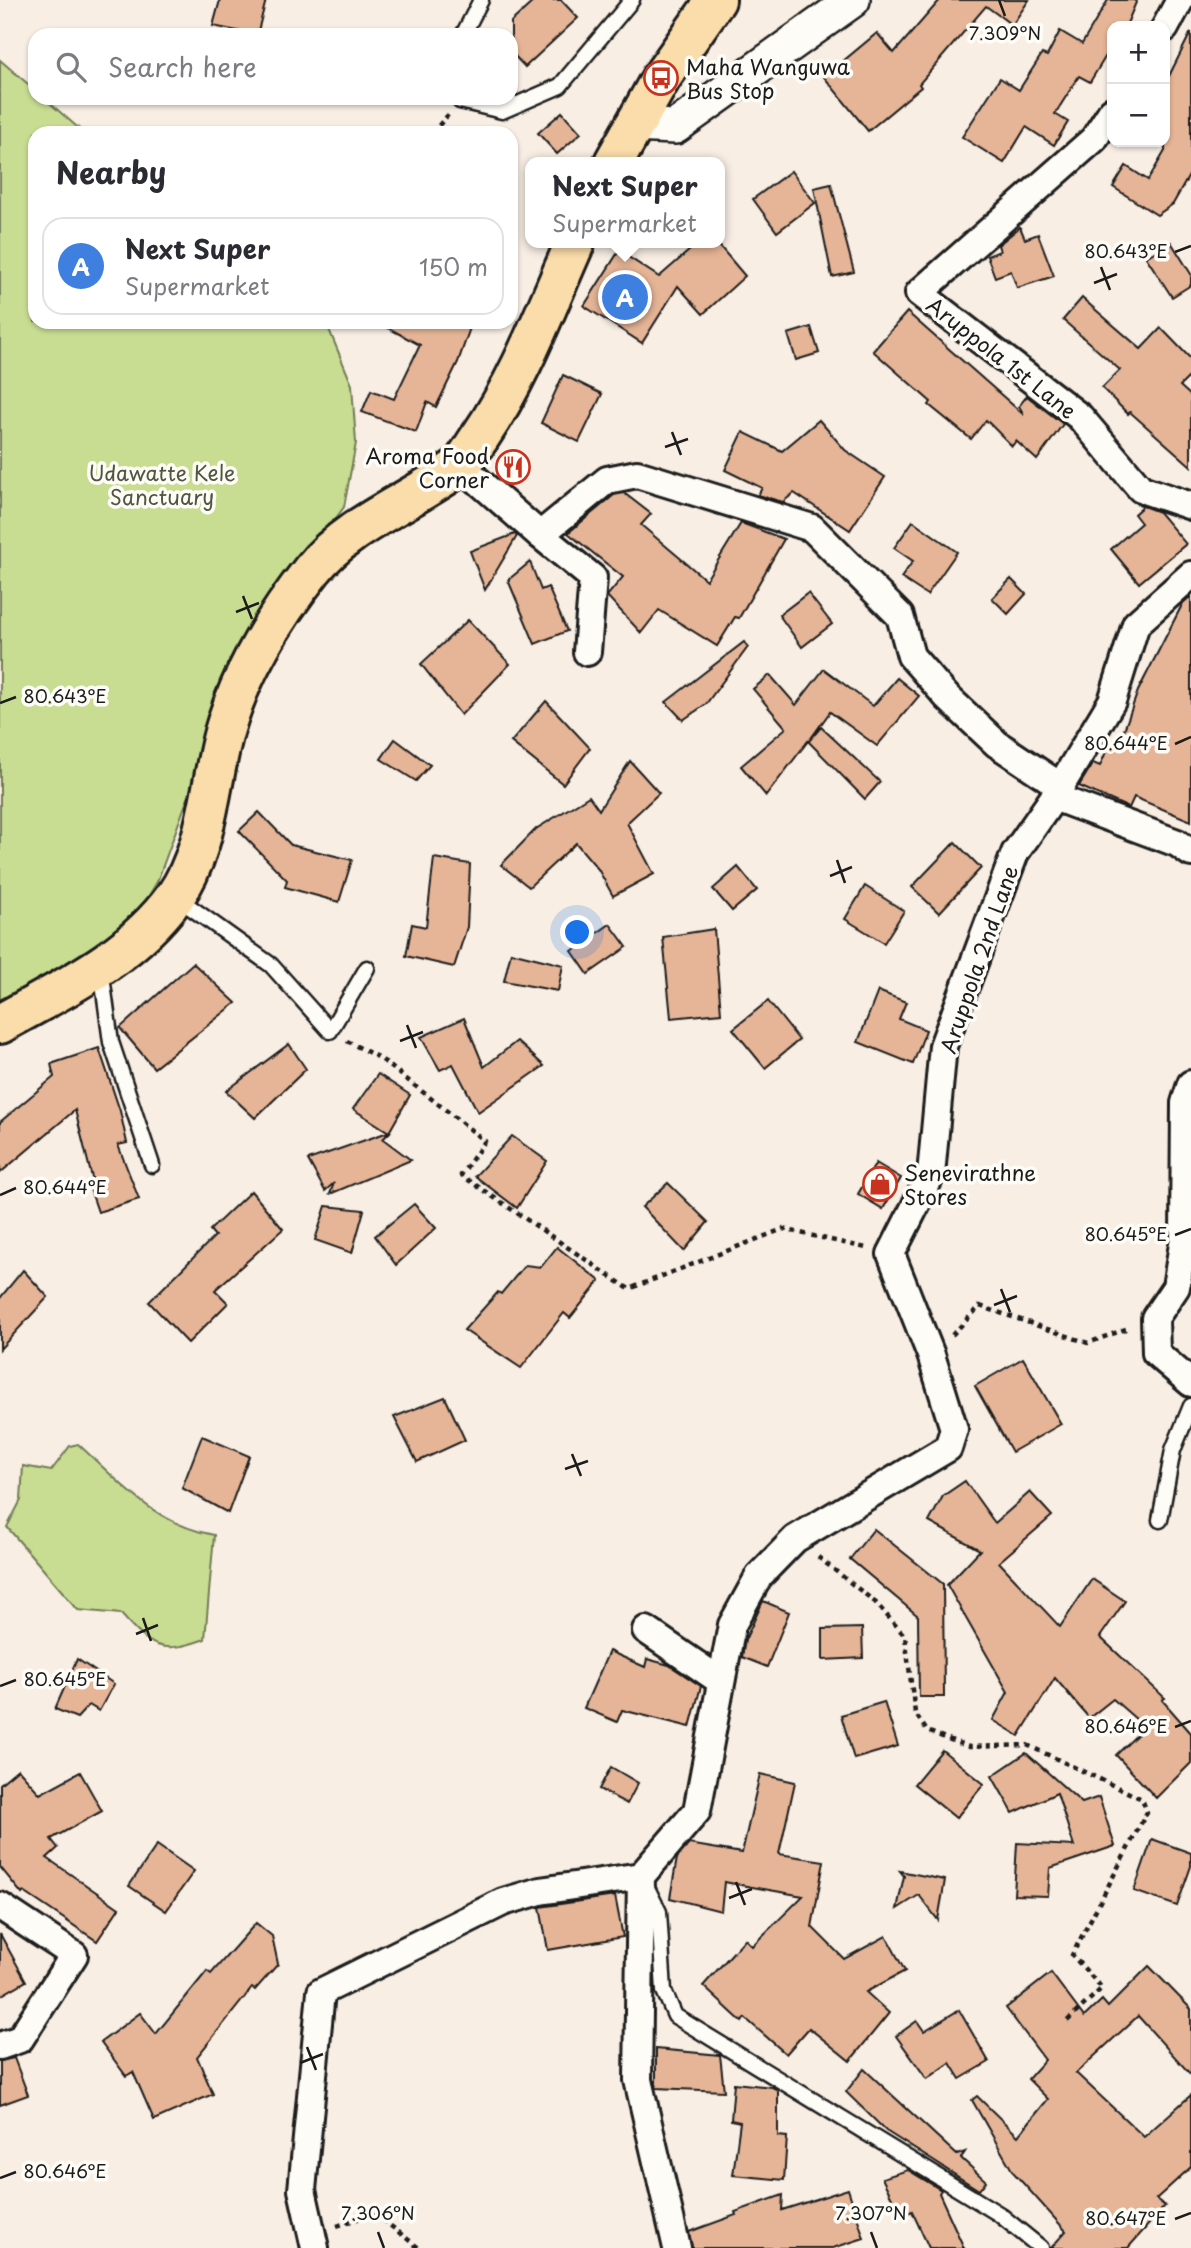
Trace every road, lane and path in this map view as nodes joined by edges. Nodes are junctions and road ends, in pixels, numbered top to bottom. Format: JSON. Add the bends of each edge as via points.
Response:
{"nodes":[{"id":1,"x":481,"y":0,"type":"edge"},
{"id":2,"x":632,"y":0,"type":"edge"},
{"id":3,"x":716,"y":0,"type":"edge"},
{"id":4,"x":853,"y":0,"type":"edge"},
{"id":5,"x":1180,"y":0,"type":"edge"},
{"id":6,"x":1169,"y":21,"type":"edge"},
{"id":7,"x":467,"y":28,"type":"edge"},
{"id":8,"x":518,"y":104,"type":"edge"},
{"id":9,"x":477,"y":105,"type":"edge"},
{"id":10,"x":516,"y":105,"type":"edge"},
{"id":11,"x":1107,"y":119,"type":"edge"},
{"id":12,"x":632,"y":125,"type":"junction"},
{"id":13,"x":616,"y":157,"type":"edge"},
{"id":14,"x":573,"y":248,"type":"edge"},
{"id":15,"x":460,"y":465,"type":"junction"},
{"id":16,"x":1191,"y":506,"type":"edge"},
{"id":17,"x":540,"y":535,"type":"junction"},
{"id":18,"x":1191,"y":575,"type":"edge"},
{"id":19,"x":587,"y":652,"type":"dead end"},
{"id":20,"x":1057,"y":791,"type":"junction"},
{"id":21,"x":1191,"y":853,"type":"edge"},
{"id":22,"x":175,"y":896,"type":"junction"},
{"id":23,"x":101,"y":968,"type":"junction"},
{"id":24,"x":368,"y":968,"type":"dead end"},
{"id":25,"x":0,"y":1024,"type":"edge"},
{"id":26,"x":330,"y":1031,"type":"junction"},
{"id":27,"x":1191,"y":1084,"type":"edge"},
{"id":28,"x":152,"y":1165,"type":"dead end"},
{"id":29,"x":891,"y":1254,"type":"junction"},
{"id":30,"x":1155,"y":1318,"type":"junction"},
{"id":31,"x":931,"y":1355,"type":"junction"},
{"id":32,"x":1191,"y":1383,"type":"edge"},
{"id":33,"x":1191,"y":1406,"type":"edge"},
{"id":34,"x":1160,"y":1520,"type":"dead end"},
{"id":35,"x":795,"y":1539,"type":"junction"},
{"id":36,"x":646,"y":1630,"type":"dead end"},
{"id":37,"x":719,"y":1680,"type":"junction"},
{"id":38,"x":641,"y":1876,"type":"junction"},
{"id":39,"x":0,"y":1906,"type":"edge"},
{"id":40,"x":1064,"y":2024,"type":"dead end"},
{"id":41,"x":0,"y":2046,"type":"edge"},
{"id":42,"x":313,"y":2242,"type":"edge"},
{"id":43,"x":419,"y":2248,"type":"edge"},
{"id":44,"x":677,"y":2248,"type":"edge"},
{"id":45,"x":1041,"y":2248,"type":"edge"}],
"edges":[{"from":1,"to":7,"type":"lane"},
{"from":2,"to":8,"type":"lane","via":[[560,86]]},
{"from":3,"to":12,"type":"main road"},
{"from":4,"to":12,"type":"street","via":[[675,127]]},
{"from":5,"to":6,"type":"street"},
{"from":9,"to":10,"type":"lane","via":[[502,111]]},
{"from":11,"to":16,"type":"street","name":"Aruppola 1st Lane","via":[[1094,139],[919,293],[1080,416],[1141,489]]},
{"from":12,"to":13,"type":"main road"},
{"from":14,"to":15,"type":"main road","via":[[504,401]]},
{"from":15,"to":17,"type":"street"},
{"from":15,"to":22,"type":"main road","via":[[365,524],[314,568],[288,605],[248,670],[225,729],[197,851]]},
{"from":17,"to":19,"type":"street","via":[[593,578]]},
{"from":17,"to":20,"type":"street","via":[[607,480],[637,474],[812,528],[900,616],[911,656],[947,697]]},
{"from":18,"to":20,"type":"street","name":"Aruppola 2nd Lane","via":[[1136,624],[1112,701]]},
{"from":20,"to":21,"type":"street"},
{"from":20,"to":29,"type":"street","name":"Aruppola 2nd Lane","via":[[1015,853],[943,1046],[931,1175]]},
{"from":22,"to":23,"type":"main road","via":[[139,937]]},
{"from":22,"to":26,"type":"lane","via":[[271,965]]},
{"from":23,"to":25,"type":"main road"},
{"from":23,"to":28,"type":"lane","via":[[111,1042]]},
{"from":24,"to":26,"type":"lane"},
{"from":26,"to":29,"type":"path","via":[[381,1059],[485,1140],[461,1175],[629,1289],[782,1228]]},
{"from":27,"to":30,"type":"street","via":[[1185,1103],[1184,1238],[1176,1287]]},
{"from":29,"to":31,"type":"street"},
{"from":30,"to":31,"type":"path","via":[[1088,1343],[980,1306]]},
{"from":30,"to":32,"type":"street","via":[[1156,1353]]},
{"from":31,"to":35,"type":"street","via":[[954,1429],[948,1448]]},
{"from":33,"to":34,"type":"lane","via":[[1173,1450]]},
{"from":35,"to":37,"type":"street","via":[[759,1576],[732,1625]]},
{"from":35,"to":40,"type":"path","via":[[875,1602],[905,1636],[915,1713],[927,1731],[969,1747],[1027,1745],[1142,1799],[1147,1812],[1072,1955],[1102,1988]]},
{"from":36,"to":37,"type":"street"},
{"from":37,"to":38,"type":"street","via":[[697,1811]]},
{"from":38,"to":42,"type":"street","via":[[540,1891],[503,1902],[321,1992],[302,2190]]},
{"from":38,"to":44,"type":"street","via":[[638,2080]]},
{"from":38,"to":45,"type":"lane","via":[[659,1912],[664,1991],[674,2016],[999,2214]]},
{"from":39,"to":41,"type":"street","via":[[74,1955],[20,2039]]},
{"from":42,"to":43,"type":"path","via":[[374,2213]]}]}
